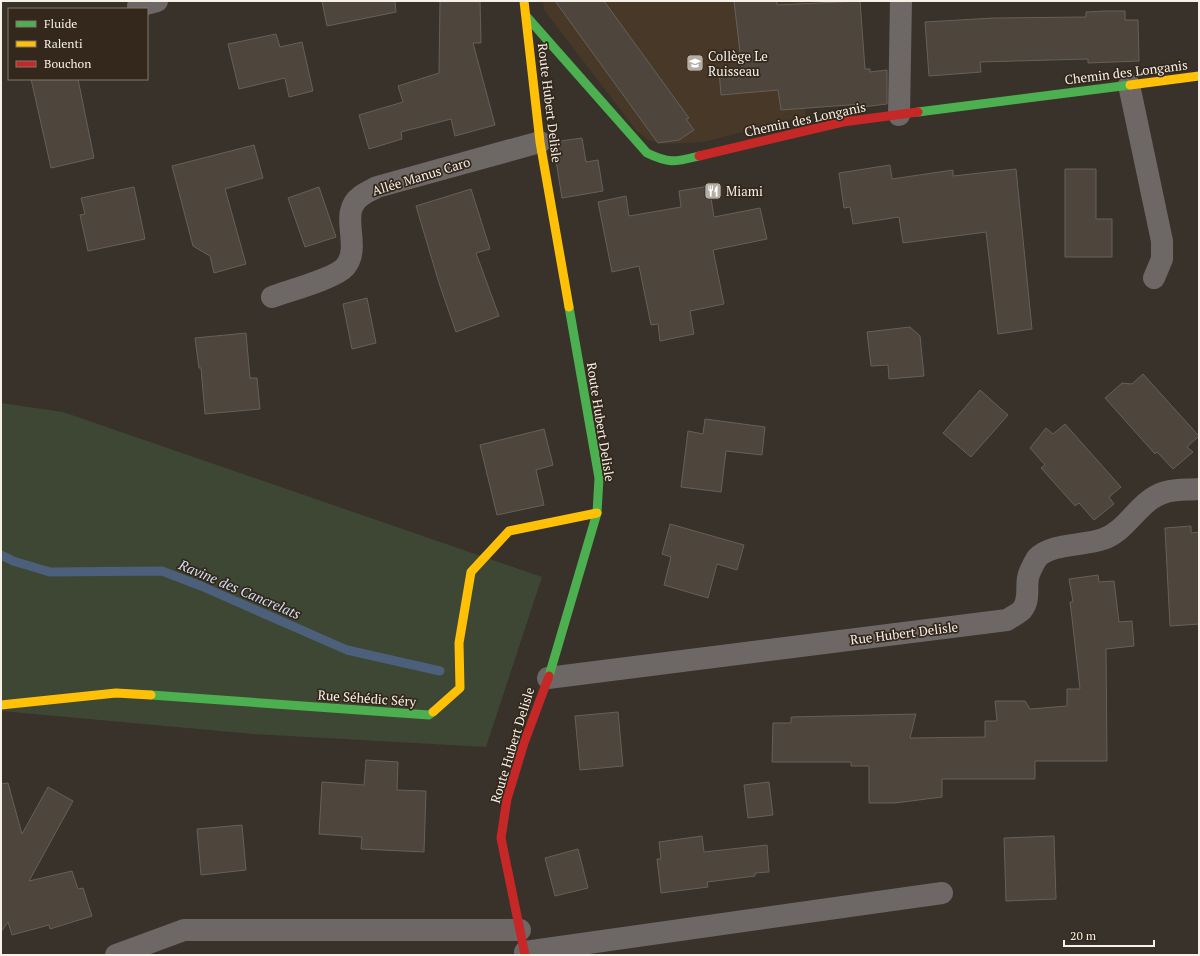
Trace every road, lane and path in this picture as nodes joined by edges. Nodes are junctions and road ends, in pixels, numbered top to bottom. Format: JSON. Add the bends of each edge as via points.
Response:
{"nodes":[{"id":1,"x":524,"y":1,"type":"edge"},
{"id":2,"x":901,"y":1,"type":"edge"},
{"id":3,"x":527,"y":16,"type":"junction"},
{"id":4,"x":1199,"y":76,"type":"edge"},
{"id":5,"x":1129,"y":85,"type":"junction"},
{"id":6,"x":899,"y":115,"type":"junction"},
{"id":7,"x":540,"y":142,"type":"junction"},
{"id":8,"x":1154,"y":278,"type":"dead end"},
{"id":9,"x":272,"y":297,"type":"dead end"},
{"id":10,"x":1199,"y":489,"type":"edge"},
{"id":11,"x":597,"y":513,"type":"junction"},
{"id":12,"x":548,"y":678,"type":"junction"},
{"id":13,"x":1,"y":705,"type":"edge"},
{"id":14,"x":942,"y":893,"type":"dead end"},
{"id":15,"x":520,"y":930,"type":"junction"},
{"id":16,"x":525,"y":953,"type":"edge"},
{"id":17,"x":116,"y":955,"type":"edge"}],
"edges":[{"from":1,"to":3,"type":"street","name":"Route Hubert Delisle"},
{"from":2,"to":6,"type":"street"},
{"from":3,"to":6,"type":"street","name":"Chemin des Longanis","via":[[647,153],[662,160],[675,162],[842,122]]},
{"from":3,"to":7,"type":"street","name":"Route Hubert Delisle"},
{"from":4,"to":5,"type":"street","name":"Chemin des Longanis"},
{"from":5,"to":6,"type":"street","name":"Chemin des Longanis"},
{"from":5,"to":8,"type":"street","via":[[1162,241],[1162,259]]},
{"from":7,"to":9,"type":"street","name":"Allée Manus Caro","via":[[377,187],[360,196],[349,213],[352,253],[345,267],[330,276]]},
{"from":7,"to":11,"type":"street","name":"Route Hubert Delisle","via":[[599,478]]},
{"from":10,"to":12,"type":"street","name":"Rue Hubert Delisle","via":[[1166,492],[1154,497],[1119,530],[1106,538],[1044,552],[1036,559],[1028,577],[1028,593],[1022,610],[1007,620]]},
{"from":11,"to":12,"type":"street","name":"Route Hubert Delisle"},
{"from":11,"to":13,"type":"street","name":"Rue Séhédic Séry","via":[[509,531],[471,572],[459,644],[460,688],[429,715],[116,693]]},
{"from":12,"to":15,"type":"street","name":"Route Hubert Delisle","via":[[507,799],[501,838]]},
{"from":14,"to":16,"type":"street"},
{"from":15,"to":16,"type":"street","name":"Route Hubert Delisle"},
{"from":15,"to":17,"type":"street","via":[[184,930]]}]}
